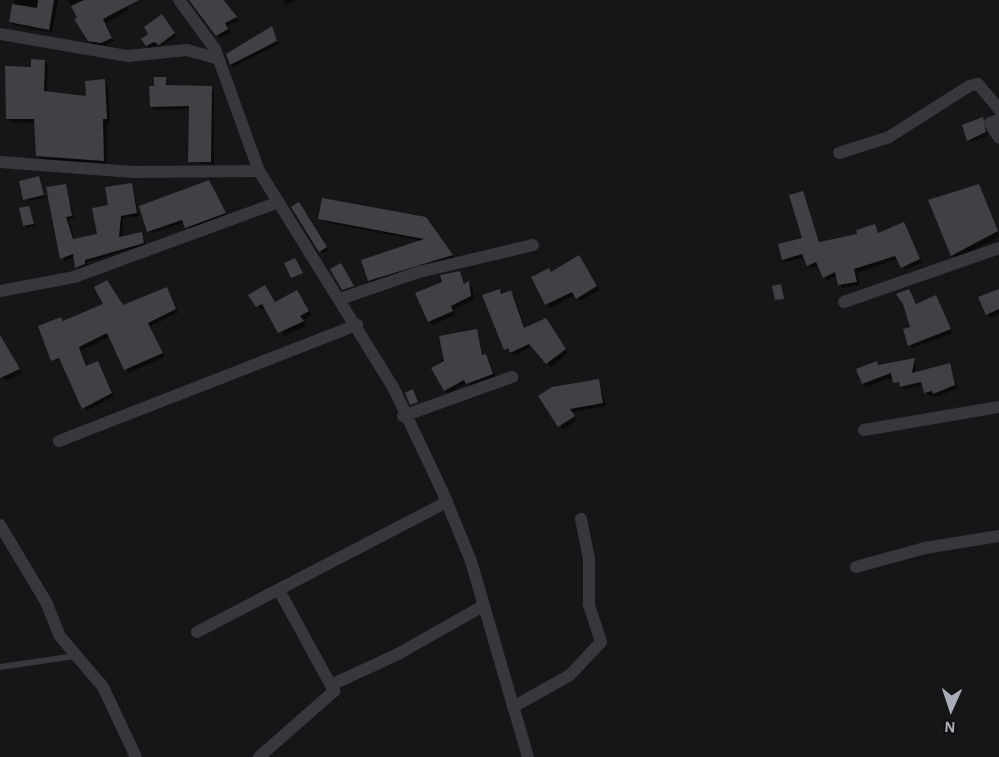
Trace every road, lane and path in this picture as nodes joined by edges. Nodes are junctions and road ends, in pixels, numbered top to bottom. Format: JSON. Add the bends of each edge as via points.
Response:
{"nodes":[{"id":1,"x":179,"y":0,"type":"edge"},
{"id":2,"x":0,"y":34,"type":"edge"},
{"id":3,"x":208,"y":40,"type":"junction"},
{"id":4,"x":187,"y":50,"type":"junction"},
{"id":5,"x":218,"y":59,"type":"junction"},
{"id":6,"x":999,"y":109,"type":"edge"},
{"id":7,"x":999,"y":120,"type":"edge"},
{"id":8,"x":999,"y":138,"type":"edge"},
{"id":9,"x":839,"y":153,"type":"dead end"},
{"id":10,"x":0,"y":162,"type":"edge"},
{"id":11,"x":259,"y":171,"type":"junction"},
{"id":12,"x":279,"y":202,"type":"junction"},
{"id":13,"x":533,"y":245,"type":"dead end"},
{"id":14,"x":999,"y":248,"type":"edge"},
{"id":15,"x":0,"y":291,"type":"edge"},
{"id":16,"x":340,"y":299,"type":"junction"},
{"id":17,"x":844,"y":302,"type":"dead end"},
{"id":18,"x":357,"y":326,"type":"junction"},
{"id":19,"x":512,"y":377,"type":"dead end"},
{"id":20,"x":999,"y":407,"type":"edge"},
{"id":21,"x":403,"y":416,"type":"junction"},
{"id":22,"x":864,"y":430,"type":"dead end"},
{"id":23,"x":58,"y":441,"type":"dead end"},
{"id":24,"x":447,"y":502,"type":"junction"},
{"id":25,"x":581,"y":519,"type":"dead end"},
{"id":26,"x":0,"y":525,"type":"edge"},
{"id":27,"x":999,"y":536,"type":"edge"},
{"id":28,"x":856,"y":567,"type":"dead end"},
{"id":29,"x":279,"y":590,"type":"junction"},
{"id":30,"x":483,"y":606,"type":"junction"},
{"id":31,"x":197,"y":632,"type":"dead end"},
{"id":32,"x":79,"y":655,"type":"junction"},
{"id":33,"x":0,"y":666,"type":"edge"},
{"id":34,"x":331,"y":685,"type":"junction"},
{"id":35,"x":513,"y":707,"type":"junction"},
{"id":36,"x":136,"y":757,"type":"edge"},
{"id":37,"x":259,"y":757,"type":"edge"},
{"id":38,"x":528,"y":757,"type":"edge"}],
"edges":[{"from":1,"to":3,"type":"street"},
{"from":2,"to":4,"type":"street","via":[[128,56]]},
{"from":3,"to":4,"type":"street"},
{"from":3,"to":5,"type":"street"},
{"from":4,"to":5,"type":"street"},
{"from":5,"to":11,"type":"street"},
{"from":6,"to":9,"type":"street","via":[[978,84],[969,86],[889,137]]},
{"from":7,"to":8,"type":"street","via":[[990,123]]},
{"from":10,"to":11,"type":"street","via":[[134,172]]},
{"from":11,"to":12,"type":"street"},
{"from":12,"to":15,"type":"street","via":[[75,278]]},
{"from":12,"to":16,"type":"street"},
{"from":13,"to":16,"type":"street","via":[[419,272]]},
{"from":14,"to":17,"type":"street"},
{"from":16,"to":18,"type":"street"},
{"from":18,"to":21,"type":"street","via":[[393,387]]},
{"from":18,"to":23,"type":"street"},
{"from":19,"to":21,"type":"street"},
{"from":20,"to":22,"type":"street"},
{"from":21,"to":24,"type":"street"},
{"from":24,"to":29,"type":"street"},
{"from":24,"to":30,"type":"street","via":[[471,561]]},
{"from":25,"to":35,"type":"street","via":[[589,559],[589,604],[601,642],[570,675]]},
{"from":26,"to":32,"type":"street","via":[[46,602],[59,635]]},
{"from":27,"to":28,"type":"street","via":[[925,548]]},
{"from":29,"to":31,"type":"street"},
{"from":29,"to":34,"type":"street"},
{"from":30,"to":34,"type":"street","via":[[398,654]]},
{"from":30,"to":35,"type":"street"},
{"from":32,"to":33,"type":"lane"},
{"from":32,"to":36,"type":"street","via":[[103,687]]},
{"from":34,"to":37,"type":"street","via":[[334,691]]},
{"from":35,"to":38,"type":"street"}]}
